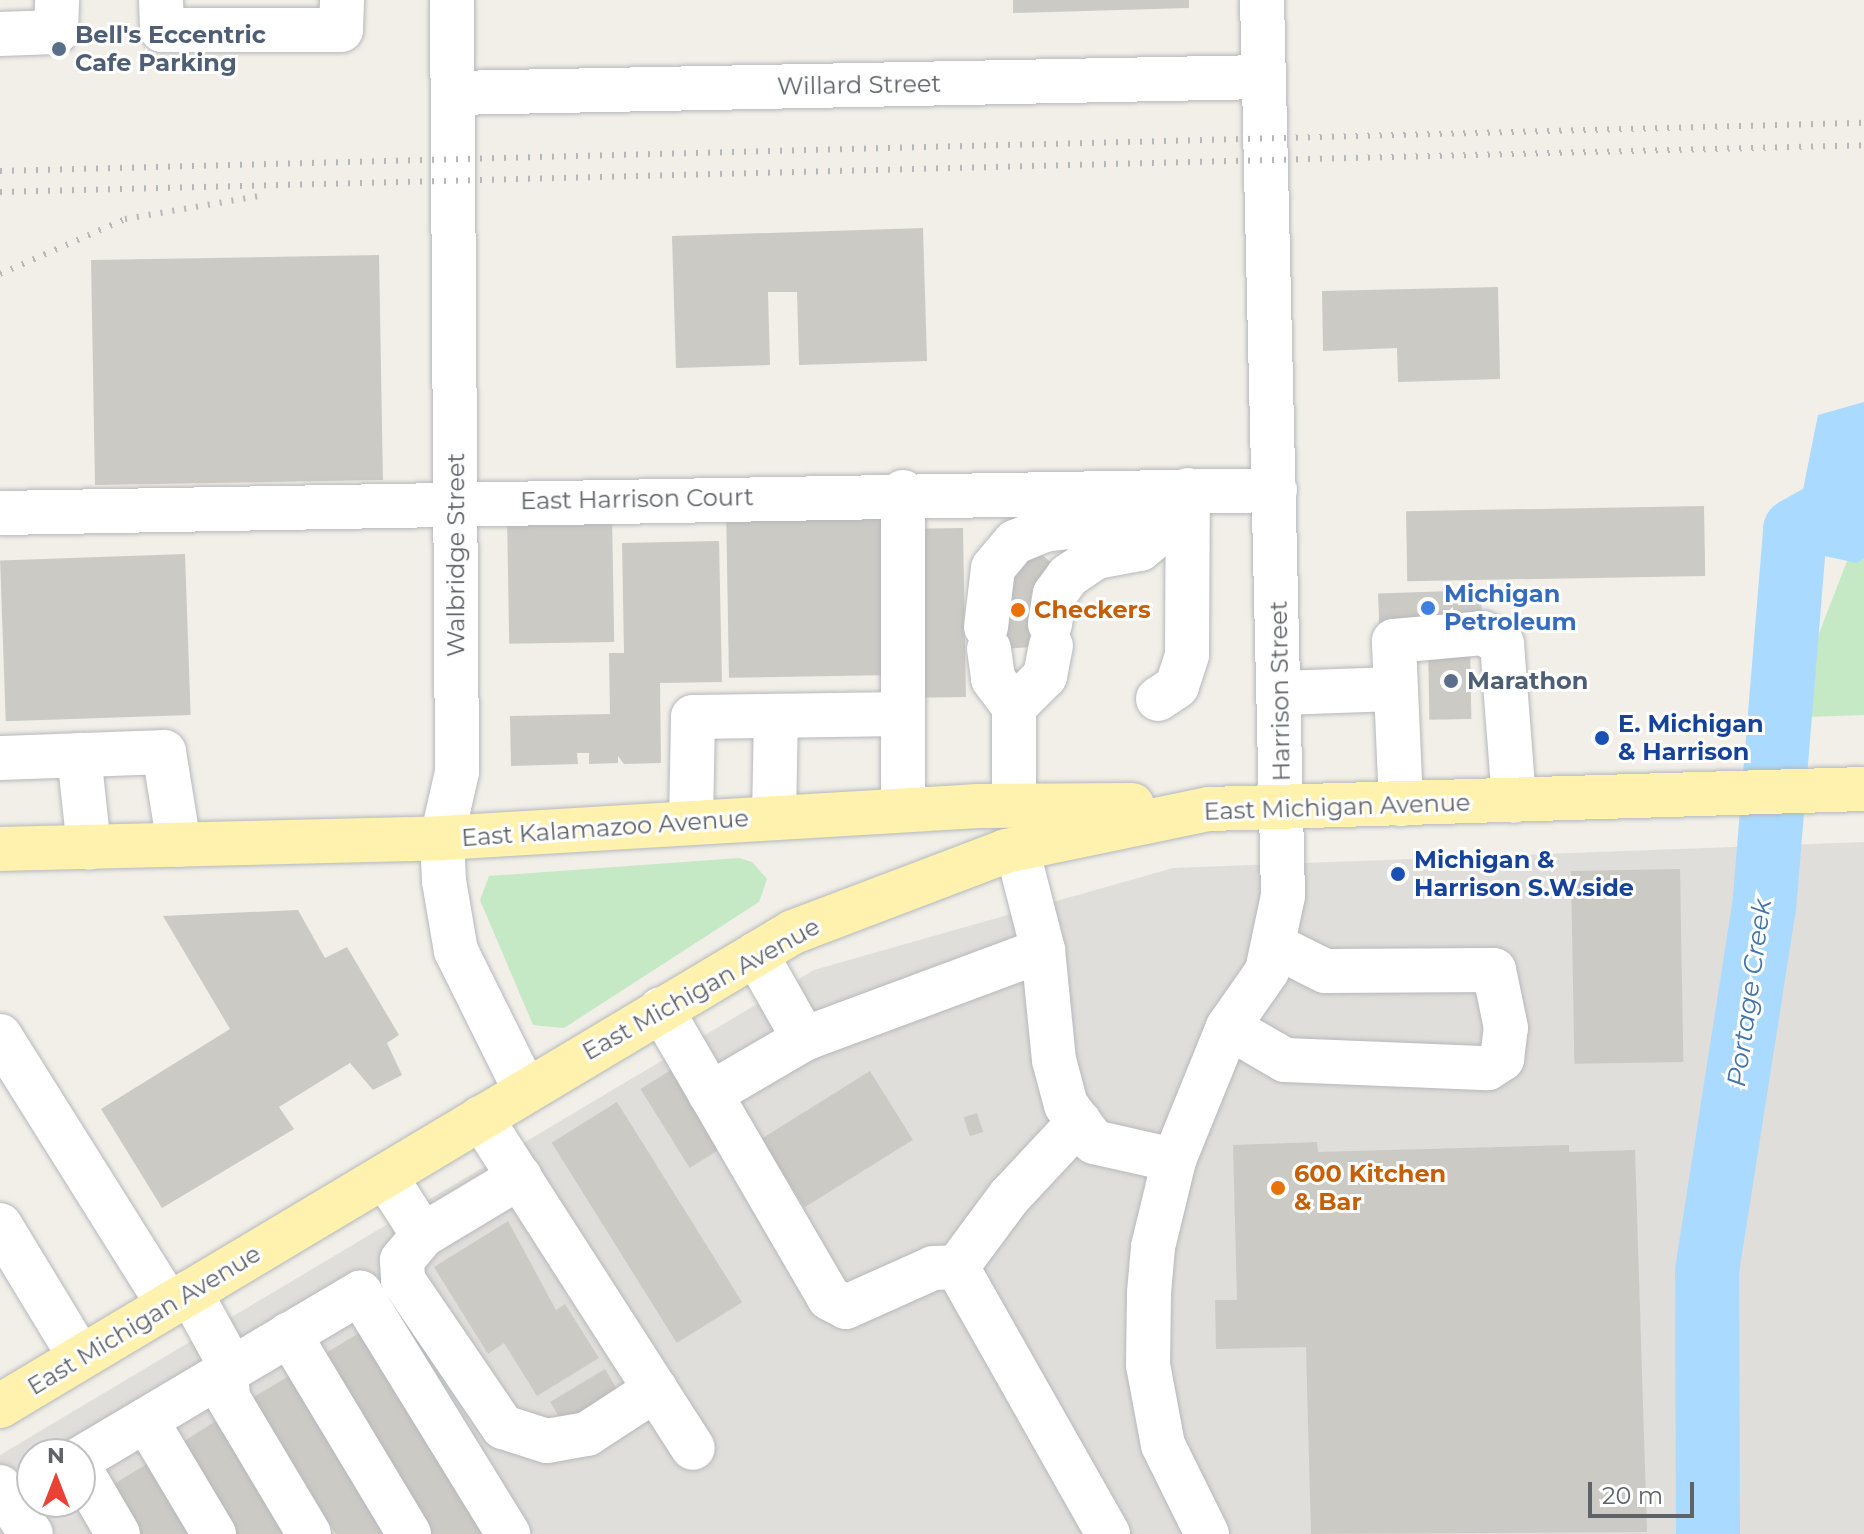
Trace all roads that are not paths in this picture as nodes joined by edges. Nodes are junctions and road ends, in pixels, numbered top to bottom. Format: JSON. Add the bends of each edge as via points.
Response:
{"nodes":[{"id":1,"x":57,"y":0,"type":"edge"},
{"id":2,"x":161,"y":0,"type":"edge"},
{"id":3,"x":342,"y":0,"type":"edge"},
{"id":4,"x":452,"y":0,"type":"edge"},
{"id":5,"x":1262,"y":0,"type":"edge"},
{"id":6,"x":0,"y":34,"type":"edge"},
{"id":7,"x":1264,"y":77,"type":"junction"},
{"id":8,"x":453,"y":93,"type":"junction"},
{"id":9,"x":1275,"y":490,"type":"junction"},
{"id":10,"x":903,"y":492,"type":"junction"},
{"id":11,"x":456,"y":503,"type":"junction"},
{"id":12,"x":0,"y":513,"type":"edge"},
{"id":13,"x":1179,"y":517,"type":"junction"},
{"id":14,"x":1395,"y":689,"type":"junction"},
{"id":15,"x":1281,"y":693,"type":"junction"},
{"id":16,"x":1158,"y":699,"type":"dead end"},
{"id":17,"x":1014,"y":707,"type":"junction"},
{"id":18,"x":903,"y":714,"type":"junction"},
{"id":19,"x":776,"y":716,"type":"junction"},
{"id":20,"x":79,"y":755,"type":"junction"},
{"id":21,"x":0,"y":758,"type":"edge"},
{"id":22,"x":1856,"y":790,"type":"edge"},
{"id":23,"x":1514,"y":801,"type":"junction"},
{"id":24,"x":1014,"y":804,"type":"junction"},
{"id":25,"x":1401,"y":804,"type":"junction"},
{"id":26,"x":1209,"y":809,"type":"junction"},
{"id":27,"x":1283,"y":809,"type":"junction"},
{"id":28,"x":903,"y":810,"type":"junction"},
{"id":29,"x":774,"y":818,"type":"junction"},
{"id":30,"x":691,"y":823,"type":"junction"},
{"id":31,"x":442,"y":838,"type":"junction"},
{"id":32,"x":179,"y":845,"type":"junction"},
{"id":33,"x":89,"y":847,"type":"junction"},
{"id":34,"x":0,"y":849,"type":"edge"},
{"id":35,"x":1017,"y":849,"type":"junction"},
{"id":36,"x":1275,"y":946,"type":"junction"},
{"id":37,"x":1043,"y":950,"type":"junction"},
{"id":38,"x":756,"y":954,"type":"junction"},
{"id":39,"x":661,"y":1009,"type":"junction"},
{"id":40,"x":1228,"y":1027,"type":"junction"},
{"id":41,"x":0,"y":1036,"type":"edge"},
{"id":42,"x":804,"y":1039,"type":"junction"},
{"id":43,"x":525,"y":1090,"type":"junction"},
{"id":44,"x":710,"y":1094,"type":"junction"},
{"id":45,"x":481,"y":1118,"type":"junction"},
{"id":46,"x":1079,"y":1122,"type":"junction"},
{"id":47,"x":1174,"y":1160,"type":"junction"},
{"id":48,"x":385,"y":1176,"type":"junction"},
{"id":49,"x":520,"y":1177,"type":"junction"},
{"id":50,"x":0,"y":1225,"type":"edge"},
{"id":51,"x":423,"y":1235,"type":"junction"},
{"id":52,"x":957,"y":1267,"type":"junction"},
{"id":53,"x":179,"y":1298,"type":"junction"},
{"id":54,"x":289,"y":1334,"type":"junction"},
{"id":55,"x":80,"y":1357,"type":"junction"},
{"id":56,"x":226,"y":1371,"type":"junction"},
{"id":57,"x":656,"y":1389,"type":"junction"},
{"id":58,"x":0,"y":1406,"type":"edge"},
{"id":59,"x":146,"y":1420,"type":"junction"},
{"id":60,"x":693,"y":1448,"type":"dead end"},
{"id":61,"x":96,"y":1450,"type":"edge"},
{"id":62,"x":0,"y":1487,"type":"edge"},
{"id":63,"x":96,"y":1496,"type":"edge"},
{"id":64,"x":31,"y":1534,"type":"edge"},
{"id":65,"x":118,"y":1534,"type":"edge"},
{"id":66,"x":214,"y":1534,"type":"edge"},
{"id":67,"x":309,"y":1534,"type":"edge"},
{"id":68,"x":409,"y":1534,"type":"edge"},
{"id":69,"x":508,"y":1534,"type":"edge"},
{"id":70,"x":1108,"y":1534,"type":"edge"},
{"id":71,"x":1207,"y":1534,"type":"edge"}],
"edges":[{"from":1,"to":6,"type":"street","via":[[56,32]]},
{"from":2,"to":3,"type":"street","via":[[162,30],[341,30]]},
{"from":4,"to":8,"type":"street","name":"Walbridge Street"},
{"from":5,"to":7,"type":"street","name":"Harrison Street"},
{"from":7,"to":8,"type":"street","name":"Willard Street"},
{"from":7,"to":9,"type":"street","name":"Harrison Street"},
{"from":8,"to":11,"type":"street","name":"Walbridge Street"},
{"from":9,"to":13,"type":"street","name":"East Harrison Court"},
{"from":9,"to":15,"type":"street","name":"Harrison Street"},
{"from":10,"to":11,"type":"street","name":"East Harrison Court"},
{"from":10,"to":13,"type":"street","name":"East Harrison Court"},
{"from":10,"to":18,"type":"street"},
{"from":11,"to":12,"type":"street","name":"East Harrison Court"},
{"from":11,"to":31,"type":"street","name":"Walbridge Street","via":[[457,772]]},
{"from":13,"to":16,"type":"street","via":[[1187,655],[1177,686]]},
{"from":13,"to":17,"type":"street","via":[[1140,549],[1096,557],[1068,576],[1055,594],[1045,676]]},
{"from":13,"to":17,"type":"street","via":[[1044,530],[1015,542],[993,568],[988,638],[993,679]]},
{"from":14,"to":15,"type":"street"},
{"from":14,"to":23,"type":"street","via":[[1394,641],[1403,636],[1483,633],[1502,644]]},
{"from":14,"to":25,"type":"street"},
{"from":15,"to":27,"type":"street","name":"Harrison Street"},
{"from":17,"to":24,"type":"street"},
{"from":18,"to":19,"type":"street"},
{"from":18,"to":28,"type":"street"},
{"from":19,"to":29,"type":"street"},
{"from":19,"to":30,"type":"street","via":[[693,717]]},
{"from":20,"to":21,"type":"street"},
{"from":20,"to":32,"type":"street","via":[[164,752]]},
{"from":20,"to":33,"type":"street"},
{"from":22,"to":23,"type":"main road","name":"East Michigan Avenue"},
{"from":23,"to":25,"type":"main road","name":"East Michigan Avenue"},
{"from":24,"to":26,"type":"main road","name":"East Kalamazoo Avenue"},
{"from":24,"to":28,"type":"main road","name":"East Kalamazoo Avenue"},
{"from":25,"to":27,"type":"main road","name":"East Michigan Avenue"},
{"from":26,"to":27,"type":"main road","name":"East Michigan Avenue"},
{"from":26,"to":35,"type":"main road","name":"East Michigan Avenue"},
{"from":27,"to":36,"type":"street","name":"Harrison Street","via":[[1283,896]]},
{"from":28,"to":29,"type":"main road","name":"East Kalamazoo Avenue"},
{"from":29,"to":30,"type":"main road","name":"East Kalamazoo Avenue"},
{"from":30,"to":31,"type":"main road","name":"East Kalamazoo Avenue"},
{"from":31,"to":32,"type":"main road","name":"East Kalamazoo Avenue"},
{"from":31,"to":43,"type":"street","name":"Walbridge Street","via":[[456,951]]},
{"from":32,"to":33,"type":"main road","name":"East Kalamazoo Avenue"},
{"from":33,"to":34,"type":"main road","name":"East Kalamazoo Avenue"},
{"from":35,"to":37,"type":"street"},
{"from":35,"to":38,"type":"main road","name":"East Michigan Avenue","via":[[907,885]]},
{"from":36,"to":40,"type":"street","name":"Harrison Street","via":[[1267,971]]},
{"from":36,"to":40,"type":"street","via":[[1325,971],[1494,970],[1505,1013],[1502,1059],[1488,1068],[1285,1060]]},
{"from":37,"to":42,"type":"street"},
{"from":37,"to":46,"type":"street","via":[[1054,1060],[1066,1105]]},
{"from":38,"to":39,"type":"main road","name":"East Michigan Avenue"},
{"from":38,"to":42,"type":"street"},
{"from":39,"to":43,"type":"main road","name":"East Michigan Avenue"},
{"from":39,"to":44,"type":"street"},
{"from":40,"to":47,"type":"street","name":"Harrison Street"},
{"from":41,"to":53,"type":"street"},
{"from":42,"to":44,"type":"street"},
{"from":43,"to":45,"type":"main road","name":"East Michigan Avenue"},
{"from":44,"to":52,"type":"street","via":[[829,1298],[846,1307],[933,1268]]},
{"from":45,"to":48,"type":"main road","name":"East Michigan Avenue"},
{"from":45,"to":49,"type":"street"},
{"from":46,"to":47,"type":"street","via":[[1094,1142]]},
{"from":46,"to":52,"type":"street","via":[[1009,1197]]},
{"from":47,"to":71,"type":"street","name":"Harrison Street","via":[[1153,1247],[1148,1365],[1163,1445]]},
{"from":48,"to":51,"type":"street"},
{"from":48,"to":53,"type":"main road","name":"East Michigan Avenue"},
{"from":49,"to":51,"type":"street"},
{"from":49,"to":57,"type":"street"},
{"from":50,"to":55,"type":"street"},
{"from":51,"to":57,"type":"street","via":[[402,1260],[403,1280],[503,1427],[547,1441],[587,1434]]},
{"from":52,"to":70,"type":"street"},
{"from":53,"to":55,"type":"main road","name":"East Michigan Avenue"},
{"from":53,"to":56,"type":"street","via":[[225,1356]]},
{"from":54,"to":56,"type":"street"},
{"from":54,"to":68,"type":"street"},
{"from":54,"to":69,"type":"street","via":[[360,1293]]},
{"from":55,"to":58,"type":"main road","name":"East Michigan Avenue"},
{"from":56,"to":59,"type":"street"},
{"from":56,"to":67,"type":"street","via":[[228,1398]]},
{"from":57,"to":60,"type":"street"},
{"from":59,"to":61,"type":"street"},
{"from":59,"to":66,"type":"street"},
{"from":62,"to":64,"type":"street"},
{"from":63,"to":65,"type":"street"}]}
